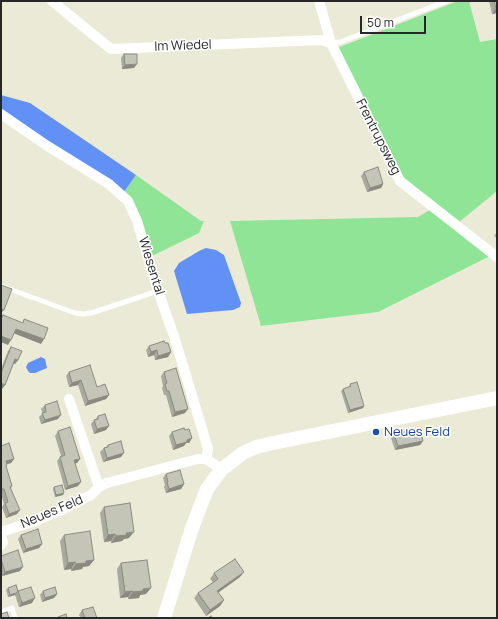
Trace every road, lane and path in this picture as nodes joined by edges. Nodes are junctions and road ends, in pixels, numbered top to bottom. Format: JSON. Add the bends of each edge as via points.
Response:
{"nodes":[{"id":1,"x":52,"y":1,"type":"edge"},
{"id":2,"x":319,"y":1,"type":"edge"},
{"id":3,"x":447,"y":1,"type":"edge"},
{"id":4,"x":331,"y":43,"type":"junction"},
{"id":5,"x":1,"y":114,"type":"edge"},
{"id":6,"x":497,"y":257,"type":"edge"},
{"id":7,"x":1,"y":286,"type":"edge"},
{"id":8,"x":158,"y":291,"type":"junction"},
{"id":9,"x":497,"y":398,"type":"edge"},
{"id":10,"x":69,"y":399,"type":"dead end"},
{"id":11,"x":206,"y":459,"type":"junction"},
{"id":12,"x":221,"y":470,"type":"junction"},
{"id":13,"x":99,"y":486,"type":"junction"},
{"id":14,"x":1,"y":532,"type":"edge"},
{"id":15,"x":1,"y":536,"type":"edge"},
{"id":16,"x":1,"y":545,"type":"edge"},
{"id":17,"x":1,"y":612,"type":"edge"},
{"id":18,"x":15,"y":618,"type":"edge"},
{"id":19,"x":164,"y":618,"type":"edge"}],
"edges":[{"from":1,"to":4,"type":"street","name":"Im Wiedel","via":[[111,49],[320,40]]},
{"from":2,"to":4,"type":"street","name":"Frentrupsweg"},
{"from":3,"to":4,"type":"lane","via":[[340,42]]},
{"from":4,"to":6,"type":"street","name":"Frentrupsweg","via":[[400,181]]},
{"from":5,"to":8,"type":"street","name":"Wiesental","via":[[109,184],[128,201],[137,221]]},
{"from":7,"to":8,"type":"lane","via":[[83,314]]},
{"from":8,"to":11,"type":"street","name":"Wiesental","via":[[208,449]]},
{"from":9,"to":12,"type":"main road","via":[[264,445],[243,453]]},
{"from":10,"to":13,"type":"street"},
{"from":11,"to":12,"type":"street"},
{"from":11,"to":13,"type":"street","name":"Neues Feld"},
{"from":12,"to":19,"type":"main road","via":[[202,500]]},
{"from":13,"to":14,"type":"street","name":"Neues Feld","via":[[91,495],[64,509]]},
{"from":15,"to":16,"type":"street"},
{"from":17,"to":18,"type":"lane","via":[[12,608]]}]}
